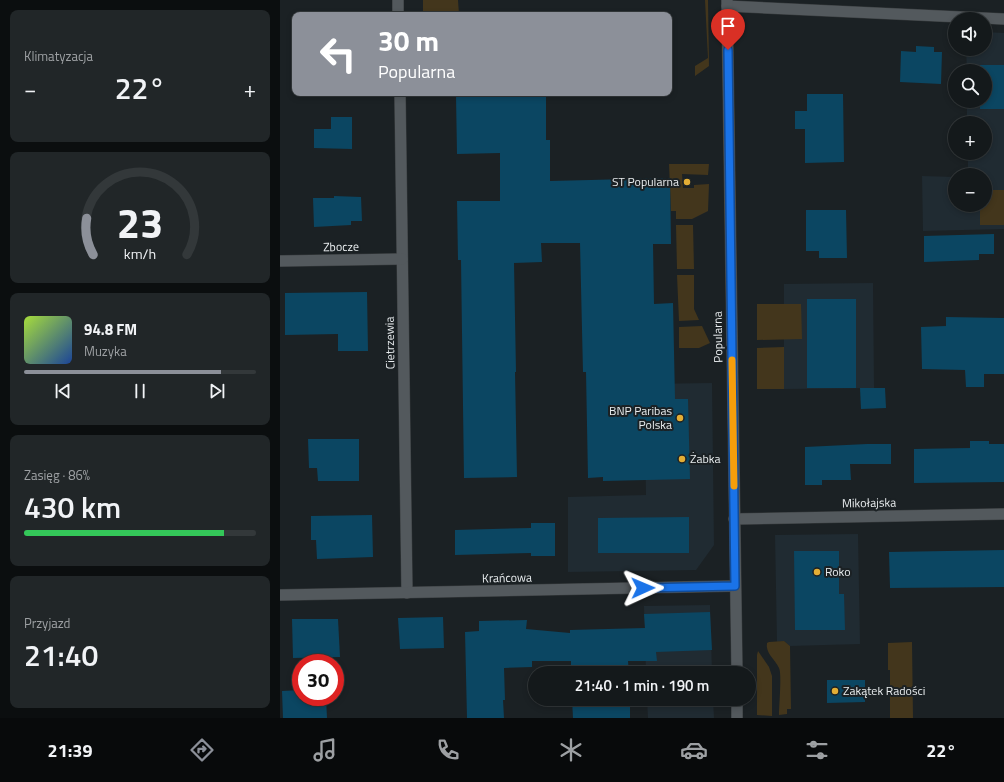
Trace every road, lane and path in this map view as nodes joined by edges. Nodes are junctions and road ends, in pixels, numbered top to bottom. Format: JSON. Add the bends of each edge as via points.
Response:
{"nodes":[{"id":1,"x":398,"y":0,"type":"edge"},
{"id":2,"x":727,"y":3,"type":"edge"},
{"id":3,"x":398,"y":12,"type":"edge"},
{"id":4,"x":1004,"y":19,"type":"edge"},
{"id":5,"x":400,"y":96,"type":"edge"},
{"id":6,"x":402,"y":259,"type":"junction"},
{"id":7,"x":280,"y":261,"type":"edge"},
{"id":8,"x":1004,"y":514,"type":"edge"},
{"id":9,"x":734,"y":519,"type":"junction"},
{"id":10,"x":735,"y":586,"type":"junction"},
{"id":11,"x":406,"y":593,"type":"junction"},
{"id":12,"x":280,"y":595,"type":"edge"},
{"id":13,"x":736,"y":666,"type":"edge"},
{"id":14,"x":737,"y":706,"type":"edge"},
{"id":15,"x":738,"y":718,"type":"edge"}],
"edges":[{"from":1,"to":3,"type":"street"},
{"from":2,"to":4,"type":"street"},
{"from":2,"to":9,"type":"street","name":"Popularna"},
{"from":5,"to":6,"type":"street","name":"Cietrzewia"},
{"from":6,"to":7,"type":"street","name":"Zbocze"},
{"from":6,"to":11,"type":"street","name":"Cietrzewia"},
{"from":8,"to":9,"type":"street","name":"Mikołajska"},
{"from":9,"to":10,"type":"street","name":"Popularna"},
{"from":10,"to":11,"type":"street","name":"Krańcowa"},
{"from":10,"to":13,"type":"street","name":"Popularna"},
{"from":11,"to":12,"type":"street","name":"Krańcowa"},
{"from":14,"to":15,"type":"street"}]}
